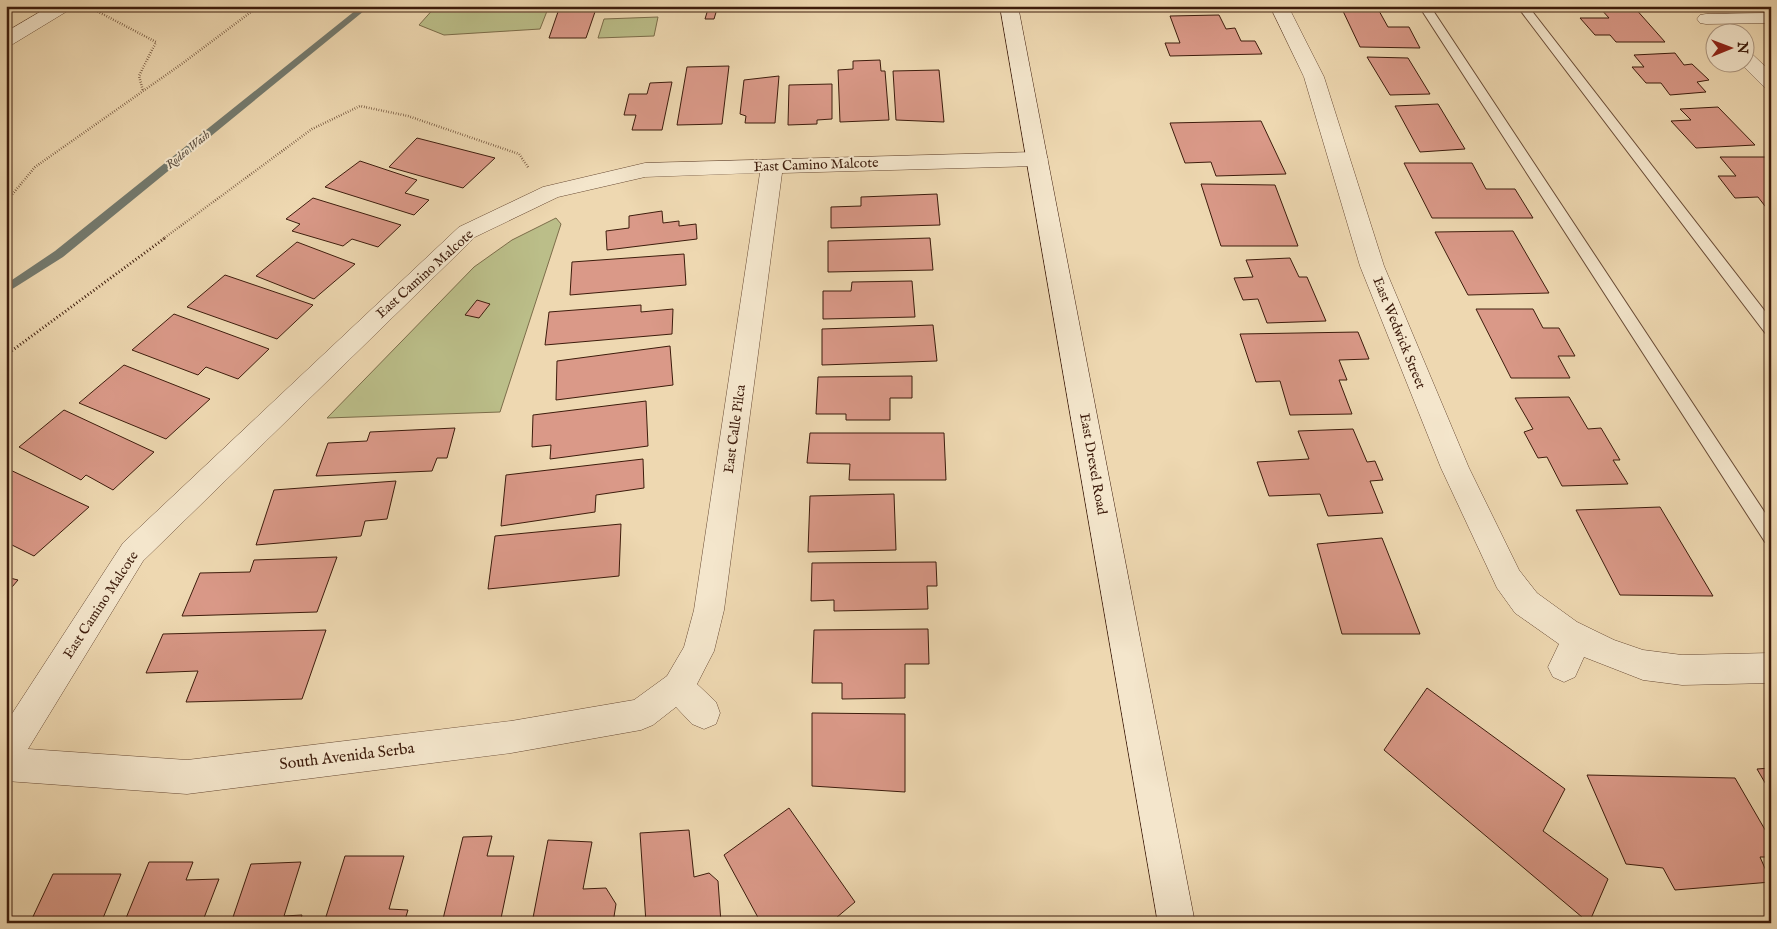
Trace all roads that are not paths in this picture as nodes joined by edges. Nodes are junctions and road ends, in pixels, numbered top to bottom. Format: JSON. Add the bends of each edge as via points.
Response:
{"nodes":[{"id":1,"x":63,"y":6,"type":"edge"},
{"id":2,"x":1009,"y":6,"type":"edge"},
{"id":3,"x":1279,"y":6,"type":"edge"},
{"id":4,"x":1424,"y":6,"type":"edge"},
{"id":5,"x":1522,"y":6,"type":"edge"},
{"id":6,"x":1700,"y":13,"type":"edge"},
{"id":7,"x":1771,"y":18,"type":"edge"},
{"id":8,"x":1709,"y":22,"type":"edge"},
{"id":9,"x":6,"y":40,"type":"edge"},
{"id":10,"x":1754,"y":67,"type":"edge"},
{"id":11,"x":1771,"y":83,"type":"edge"},
{"id":12,"x":1037,"y":159,"type":"junction"},
{"id":13,"x":772,"y":166,"type":"junction"},
{"id":14,"x":1771,"y":330,"type":"edge"},
{"id":15,"x":1771,"y":537,"type":"edge"},
{"id":16,"x":1571,"y":635,"type":"junction"},
{"id":17,"x":1564,"y":667,"type":"dead end"},
{"id":18,"x":1771,"y":668,"type":"edge"},
{"id":19,"x":678,"y":687,"type":"junction"},
{"id":20,"x":704,"y":713,"type":"dead end"},
{"id":21,"x":6,"y":753,"type":"edge"},
{"id":22,"x":6,"y":764,"type":"edge"},
{"id":23,"x":1177,"y":923,"type":"edge"}],
"edges":[{"from":1,"to":9,"type":"street"},
{"from":2,"to":12,"type":"street","name":"East Drexel Road"},
{"from":3,"to":16,"type":"street","name":"East Wedwick Street","via":[[1314,77],[1372,266],[1454,468],[1508,579],[1526,603]]},
{"from":4,"to":15,"type":"lane"},
{"from":5,"to":14,"type":"lane"},
{"from":6,"to":7,"type":"street"},
{"from":6,"to":8,"type":"street"},
{"from":10,"to":11,"type":"street"},
{"from":12,"to":13,"type":"street","name":"East Camino Malcote"},
{"from":12,"to":23,"type":"street","name":"East Drexel Road"},
{"from":13,"to":19,"type":"street","name":"East Calle Pilca","via":[[709,610],[698,651]]},
{"from":13,"to":21,"type":"street","name":"East Camino Malcote","via":[[645,170],[551,192],[467,232],[133,552]]},
{"from":16,"to":17,"type":"street"},
{"from":16,"to":18,"type":"street","name":"East Wedwick Street","via":[[1643,665],[1682,670]]},
{"from":19,"to":20,"type":"street"},
{"from":19,"to":22,"type":"street","name":"South Avenida Serba","via":[[641,714],[511,737],[187,777]]}]}
